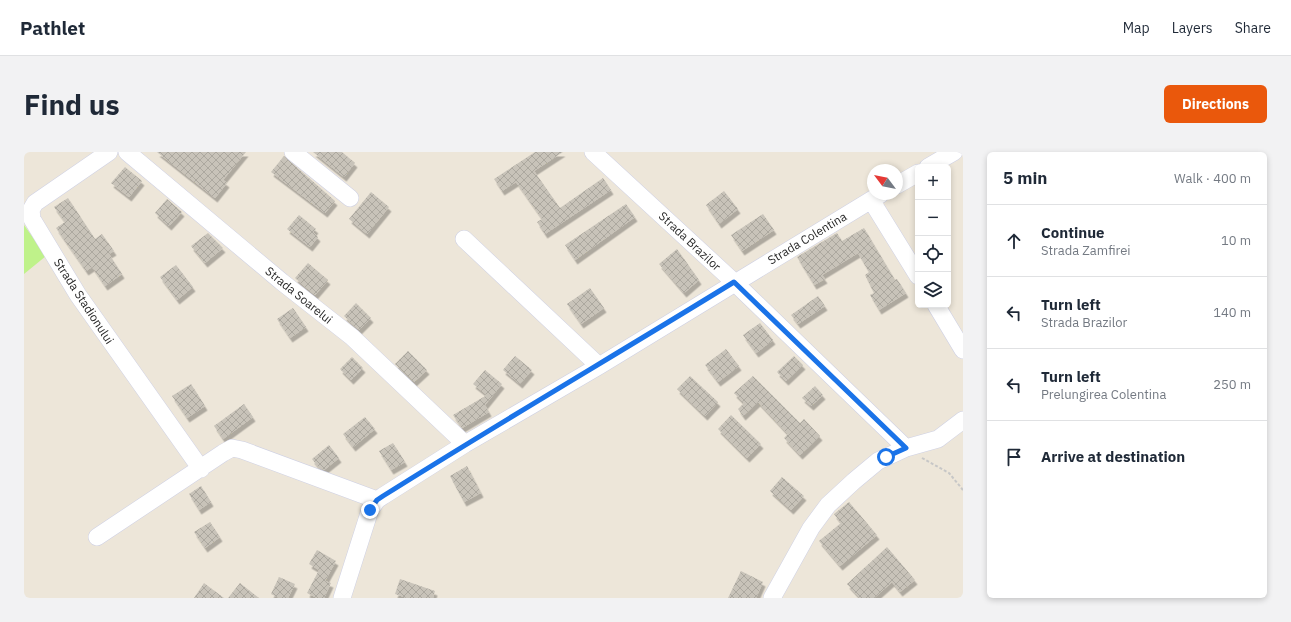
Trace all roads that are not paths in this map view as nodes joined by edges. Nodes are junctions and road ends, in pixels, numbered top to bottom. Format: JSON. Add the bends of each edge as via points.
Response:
{"nodes":[{"id":1,"x":109,"y":152,"type":"edge"},
{"id":2,"x":127,"y":152,"type":"edge"},
{"id":3,"x":293,"y":152,"type":"edge"},
{"id":4,"x":593,"y":152,"type":"edge"},
{"id":5,"x":954,"y":152,"type":"edge"},
{"id":6,"x":933,"y":164,"type":"edge"},
{"id":7,"x":915,"y":175,"type":"edge"},
{"id":8,"x":903,"y":182,"type":"edge"},
{"id":9,"x":350,"y":198,"type":"dead end"},
{"id":10,"x":871,"y":200,"type":"edge"},
{"id":11,"x":878,"y":200,"type":"edge"},
{"id":12,"x":464,"y":239,"type":"dead end"},
{"id":13,"x":916,"y":272,"type":"edge"},
{"id":14,"x":734,"y":282,"type":"junction"},
{"id":15,"x":938,"y":308,"type":"edge"},
{"id":16,"x":963,"y":350,"type":"edge"},
{"id":17,"x":599,"y":366,"type":"junction"},
{"id":18,"x":963,"y":420,"type":"edge"},
{"id":19,"x":465,"y":444,"type":"junction"},
{"id":20,"x":906,"y":448,"type":"junction"},
{"id":21,"x":201,"y":469,"type":"junction"},
{"id":22,"x":377,"y":500,"type":"junction"},
{"id":23,"x":97,"y":537,"type":"dead end"},
{"id":24,"x":342,"y":598,"type":"edge"},
{"id":25,"x":772,"y":598,"type":"edge"}],
"edges":[{"from":1,"to":21,"type":"street","name":"Strada Stadionului","via":[[35,203],[31,210],[32,219],[78,295]]},
{"from":2,"to":19,"type":"street","name":"Strada Soarelui","via":[[352,337]]},
{"from":3,"to":9,"type":"street"},
{"from":4,"to":14,"type":"street","name":"Strada Brazilor"},
{"from":5,"to":6,"type":"street"},
{"from":7,"to":8,"type":"street"},
{"from":10,"to":14,"type":"street","name":"Strada Colentina"},
{"from":11,"to":13,"type":"street"},
{"from":12,"to":17,"type":"street"},
{"from":14,"to":17,"type":"street","name":"Strada Colentina"},
{"from":14,"to":20,"type":"street","name":"Strada Brazilor"},
{"from":15,"to":16,"type":"street"},
{"from":17,"to":19,"type":"street","name":"Strada Colentina"},
{"from":18,"to":20,"type":"street","via":[[938,439]]},
{"from":19,"to":22,"type":"street","name":"Strada Colentina"},
{"from":20,"to":25,"type":"street","via":[[878,461],[828,505],[811,528]]},
{"from":21,"to":22,"type":"street","via":[[232,448]]},
{"from":21,"to":23,"type":"street"},
{"from":22,"to":24,"type":"street","via":[[370,510]]}]}
